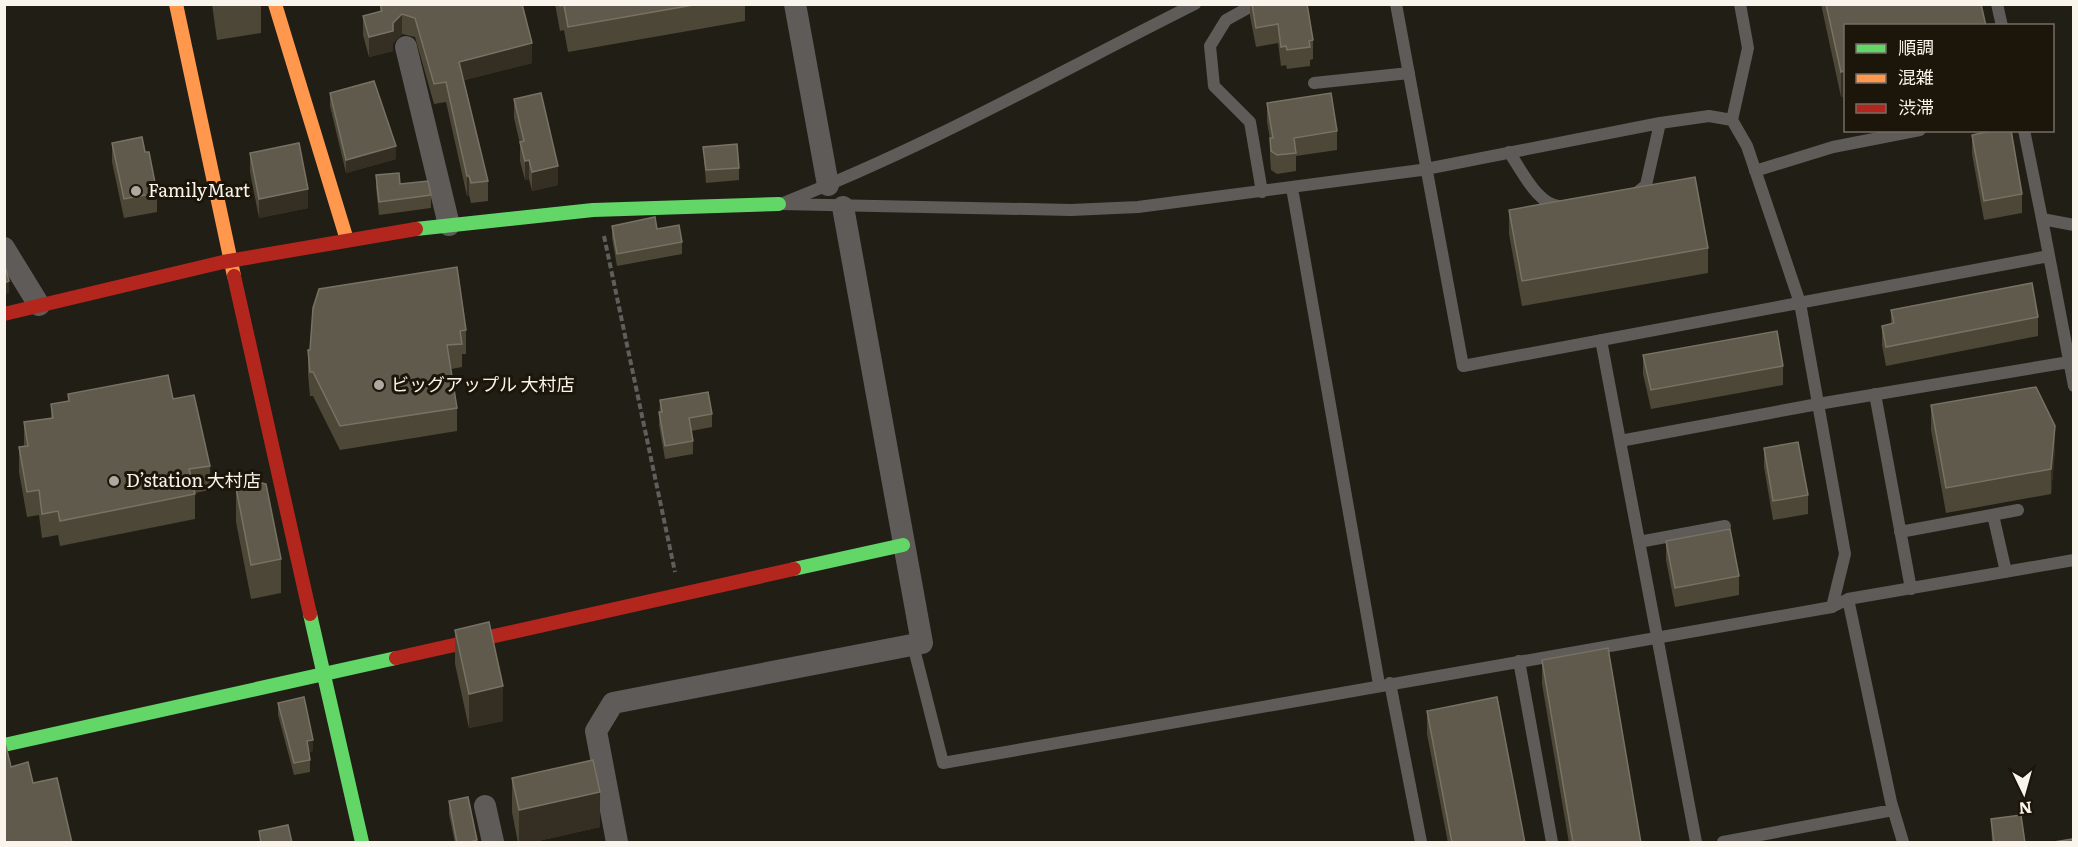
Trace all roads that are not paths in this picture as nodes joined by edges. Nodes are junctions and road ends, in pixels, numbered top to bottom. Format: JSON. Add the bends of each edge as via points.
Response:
{"nodes":[{"id":1,"x":176,"y":4,"type":"edge"},
{"id":2,"x":275,"y":4,"type":"edge"},
{"id":3,"x":795,"y":4,"type":"edge"},
{"id":4,"x":1195,"y":4,"type":"edge"},
{"id":5,"x":1255,"y":4,"type":"edge"},
{"id":6,"x":1396,"y":4,"type":"edge"},
{"id":7,"x":1740,"y":4,"type":"edge"},
{"id":8,"x":1997,"y":4,"type":"edge"},
{"id":9,"x":2002,"y":24,"type":"edge"},
{"id":10,"x":406,"y":47,"type":"dead end"},
{"id":11,"x":1409,"y":73,"type":"junction"},
{"id":12,"x":1314,"y":83,"type":"dead end"},
{"id":13,"x":1732,"y":120,"type":"junction"},
{"id":14,"x":1660,"y":123,"type":"junction"},
{"id":15,"x":1910,"y":132,"type":"edge"},
{"id":16,"x":2024,"y":132,"type":"edge"},
{"id":17,"x":1509,"y":152,"type":"junction"},
{"id":18,"x":1426,"y":168,"type":"junction"},
{"id":19,"x":1755,"y":171,"type":"junction"},
{"id":20,"x":828,"y":185,"type":"junction"},
{"id":21,"x":1292,"y":188,"type":"junction"},
{"id":22,"x":1262,"y":192,"type":"junction"},
{"id":23,"x":1622,"y":197,"type":"edge"},
{"id":24,"x":1579,"y":203,"type":"edge"},
{"id":25,"x":779,"y":204,"type":"junction"},
{"id":26,"x":843,"y":207,"type":"junction"},
{"id":27,"x":2042,"y":219,"type":"junction"},
{"id":28,"x":449,"y":225,"type":"junction"},
{"id":29,"x":2073,"y":225,"type":"edge"},
{"id":30,"x":347,"y":240,"type":"junction"},
{"id":31,"x":4,"y":248,"type":"edge"},
{"id":32,"x":2049,"y":256,"type":"junction"},
{"id":33,"x":232,"y":260,"type":"junction"},
{"id":34,"x":1800,"y":303,"type":"junction"},
{"id":35,"x":39,"y":305,"type":"junction"},
{"id":36,"x":4,"y":314,"type":"edge"},
{"id":37,"x":1601,"y":340,"type":"junction"},
{"id":38,"x":2069,"y":362,"type":"junction"},
{"id":39,"x":2073,"y":386,"type":"edge"},
{"id":40,"x":1875,"y":394,"type":"junction"},
{"id":41,"x":1818,"y":404,"type":"junction"},
{"id":42,"x":1620,"y":441,"type":"junction"},
{"id":43,"x":2018,"y":510,"type":"dead end"},
{"id":44,"x":1994,"y":515,"type":"junction"},
{"id":45,"x":1725,"y":526,"type":"dead end"},
{"id":46,"x":1900,"y":532,"type":"junction"},
{"id":47,"x":1639,"y":542,"type":"junction"},
{"id":48,"x":903,"y":545,"type":"junction"},
{"id":49,"x":2073,"y":560,"type":"edge"},
{"id":50,"x":2006,"y":572,"type":"junction"},
{"id":51,"x":1911,"y":588,"type":"junction"},
{"id":52,"x":1848,"y":599,"type":"junction"},
{"id":53,"x":1832,"y":607,"type":"junction"},
{"id":54,"x":1657,"y":637,"type":"junction"},
{"id":55,"x":913,"y":645,"type":"junction"},
{"id":56,"x":1519,"y":661,"type":"junction"},
{"id":57,"x":325,"y":675,"type":"junction"},
{"id":58,"x":1384,"y":683,"type":"junction"},
{"id":59,"x":4,"y":745,"type":"edge"},
{"id":60,"x":485,"y":806,"type":"dead end"},
{"id":61,"x":1893,"y":810,"type":"junction"},
{"id":62,"x":362,"y":843,"type":"edge"},
{"id":63,"x":493,"y":843,"type":"edge"},
{"id":64,"x":617,"y":843,"type":"edge"},
{"id":65,"x":1421,"y":843,"type":"edge"},
{"id":66,"x":1552,"y":843,"type":"edge"},
{"id":67,"x":1696,"y":843,"type":"edge"},
{"id":68,"x":1723,"y":843,"type":"edge"},
{"id":69,"x":1903,"y":843,"type":"edge"}],
"edges":[{"from":1,"to":33,"type":"street"},
{"from":2,"to":30,"type":"street"},
{"from":3,"to":20,"type":"street"},
{"from":4,"to":20,"type":"lane"},
{"from":5,"to":22,"type":"lane","via":[[1226,20],[1210,46],[1214,86],[1250,122]]},
{"from":6,"to":11,"type":"lane"},
{"from":7,"to":13,"type":"lane","via":[[1748,48]]},
{"from":8,"to":9,"type":"lane"},
{"from":10,"to":28,"type":"street"},
{"from":11,"to":12,"type":"lane"},
{"from":11,"to":18,"type":"lane"},
{"from":13,"to":14,"type":"lane","via":[[1709,116]]},
{"from":13,"to":19,"type":"lane"},
{"from":14,"to":17,"type":"lane"},
{"from":14,"to":23,"type":"lane","via":[[1646,185],[1633,195]]},
{"from":15,"to":19,"type":"lane","via":[[1833,147]]},
{"from":16,"to":27,"type":"lane"},
{"from":17,"to":18,"type":"lane"},
{"from":17,"to":24,"type":"lane","via":[[1542,200],[1557,207]]},
{"from":18,"to":21,"type":"lane"},
{"from":18,"to":37,"type":"lane","via":[[1463,366]]},
{"from":19,"to":34,"type":"lane"},
{"from":20,"to":25,"type":"lane"},
{"from":21,"to":22,"type":"lane"},
{"from":21,"to":58,"type":"lane"},
{"from":22,"to":26,"type":"lane","via":[[1138,207],[1071,210]]},
{"from":25,"to":26,"type":"lane"},
{"from":25,"to":28,"type":"street","via":[[594,210]]},
{"from":26,"to":48,"type":"street"},
{"from":27,"to":29,"type":"lane"},
{"from":27,"to":32,"type":"lane"},
{"from":28,"to":30,"type":"street"},
{"from":30,"to":33,"type":"street"},
{"from":31,"to":35,"type":"street"},
{"from":32,"to":34,"type":"lane"},
{"from":32,"to":38,"type":"lane"},
{"from":33,"to":35,"type":"street"},
{"from":33,"to":57,"type":"street"},
{"from":34,"to":37,"type":"lane"},
{"from":34,"to":41,"type":"lane"},
{"from":35,"to":36,"type":"street"},
{"from":37,"to":42,"type":"lane"},
{"from":38,"to":39,"type":"lane"},
{"from":38,"to":40,"type":"lane"},
{"from":40,"to":41,"type":"lane"},
{"from":40,"to":46,"type":"lane"},
{"from":41,"to":42,"type":"lane"},
{"from":41,"to":53,"type":"lane","via":[[1845,554]]},
{"from":42,"to":47,"type":"lane"},
{"from":43,"to":44,"type":"lane"},
{"from":44,"to":46,"type":"lane"},
{"from":44,"to":50,"type":"lane"},
{"from":45,"to":47,"type":"lane"},
{"from":46,"to":51,"type":"lane"},
{"from":47,"to":54,"type":"lane"},
{"from":48,"to":55,"type":"street","via":[[922,643]]},
{"from":48,"to":57,"type":"street"},
{"from":49,"to":50,"type":"lane"},
{"from":50,"to":51,"type":"lane"},
{"from":51,"to":52,"type":"lane"},
{"from":52,"to":53,"type":"lane"},
{"from":52,"to":61,"type":"lane"},
{"from":53,"to":54,"type":"lane"},
{"from":54,"to":56,"type":"lane"},
{"from":54,"to":67,"type":"lane"},
{"from":55,"to":58,"type":"lane","via":[[943,763]]},
{"from":55,"to":64,"type":"street","via":[[613,703],[596,731]]},
{"from":56,"to":58,"type":"lane"},
{"from":56,"to":66,"type":"lane"},
{"from":57,"to":59,"type":"street"},
{"from":57,"to":62,"type":"street"},
{"from":58,"to":65,"type":"lane"},
{"from":60,"to":63,"type":"street"},
{"from":61,"to":68,"type":"lane"},
{"from":61,"to":69,"type":"lane"}]}
